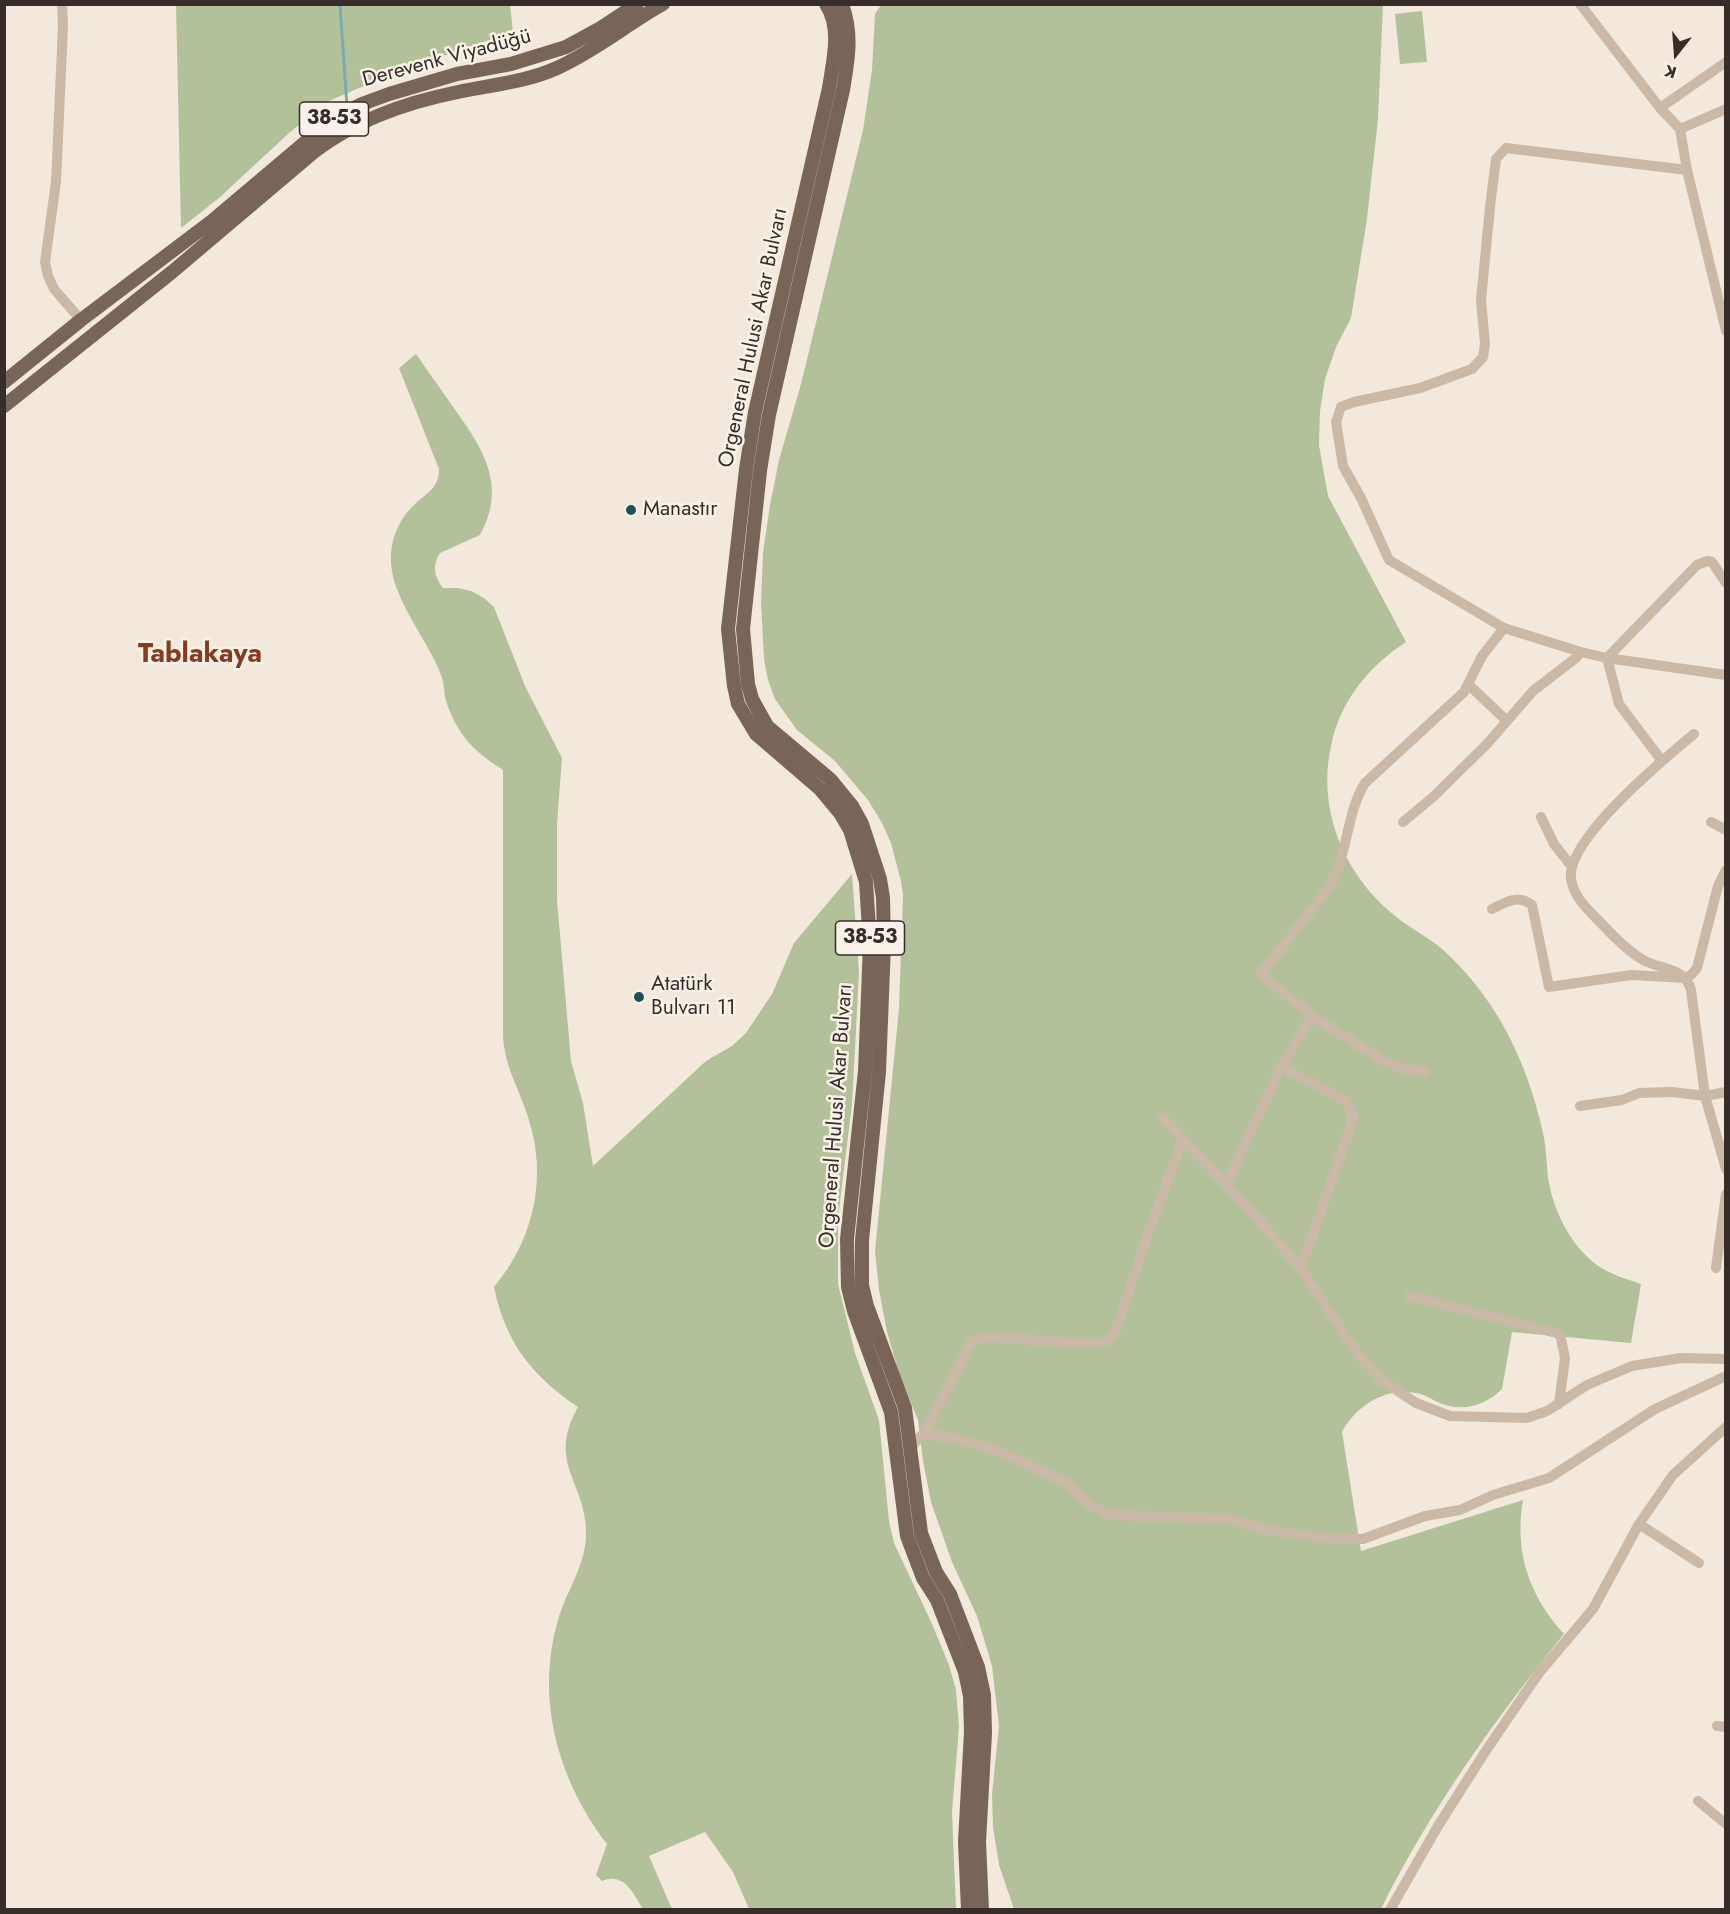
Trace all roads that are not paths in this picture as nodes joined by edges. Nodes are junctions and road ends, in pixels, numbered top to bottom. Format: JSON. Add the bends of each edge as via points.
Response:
{"nodes":[{"id":1,"x":62,"y":4,"type":"edge"},
{"id":2,"x":637,"y":4,"type":"edge"},
{"id":3,"x":663,"y":4,"type":"edge"},
{"id":4,"x":826,"y":4,"type":"edge"},
{"id":5,"x":842,"y":4,"type":"edge"},
{"id":6,"x":1580,"y":4,"type":"edge"},
{"id":7,"x":1725,"y":62,"type":"edge"},
{"id":8,"x":1659,"y":108,"type":"junction"},
{"id":9,"x":1725,"y":109,"type":"edge"},
{"id":10,"x":1680,"y":129,"type":"junction"},
{"id":11,"x":1687,"y":170,"type":"junction"},
{"id":12,"x":81,"y":320,"type":"junction"},
{"id":13,"x":1725,"y":332,"type":"edge"},
{"id":14,"x":4,"y":382,"type":"edge"},
{"id":15,"x":4,"y":406,"type":"edge"},
{"id":16,"x":1725,"y":583,"type":"edge"},
{"id":17,"x":1504,"y":628,"type":"junction"},
{"id":18,"x":1581,"y":651,"type":"junction"},
{"id":19,"x":1607,"y":658,"type":"junction"},
{"id":20,"x":1725,"y":675,"type":"edge"},
{"id":21,"x":1469,"y":685,"type":"junction"},
{"id":22,"x":1508,"y":721,"type":"junction"},
{"id":23,"x":1694,"y":734,"type":"dead end"},
{"id":24,"x":1662,"y":761,"type":"junction"},
{"id":25,"x":1540,"y":817,"type":"dead end"},
{"id":26,"x":1403,"y":822,"type":"dead end"},
{"id":27,"x":1710,"y":822,"type":"dead end"},
{"id":28,"x":1725,"y":830,"type":"edge"},
{"id":29,"x":1572,"y":867,"type":"junction"},
{"id":30,"x":1725,"y":872,"type":"edge"},
{"id":31,"x":1492,"y":909,"type":"dead end"},
{"id":32,"x":1686,"y":978,"type":"junction"},
{"id":33,"x":1312,"y":1016,"type":"junction"},
{"id":34,"x":1281,"y":1067,"type":"junction"},
{"id":35,"x":1425,"y":1071,"type":"dead end"},
{"id":36,"x":1725,"y":1092,"type":"edge"},
{"id":37,"x":1705,"y":1096,"type":"junction"},
{"id":38,"x":1580,"y":1106,"type":"dead end"},
{"id":39,"x":1163,"y":1118,"type":"dead end"},
{"id":40,"x":1183,"y":1139,"type":"junction"},
{"id":41,"x":1725,"y":1169,"type":"edge"},
{"id":42,"x":1226,"y":1184,"type":"junction"},
{"id":43,"x":1725,"y":1194,"type":"edge"},
{"id":44,"x":1299,"y":1266,"type":"junction"},
{"id":45,"x":1716,"y":1268,"type":"dead end"},
{"id":46,"x":1410,"y":1296,"type":"dead end"},
{"id":47,"x":1725,"y":1359,"type":"edge"},
{"id":48,"x":1725,"y":1376,"type":"edge"},
{"id":49,"x":1559,"y":1404,"type":"junction"},
{"id":50,"x":1725,"y":1427,"type":"edge"},
{"id":51,"x":924,"y":1433,"type":"junction"},
{"id":52,"x":911,"y":1447,"type":"junction"},
{"id":53,"x":1639,"y":1524,"type":"junction"},
{"id":54,"x":1699,"y":1563,"type":"dead end"},
{"id":55,"x":1698,"y":1802,"type":"dead end"},
{"id":56,"x":1725,"y":1824,"type":"edge"},
{"id":57,"x":968,"y":1910,"type":"edge"},
{"id":58,"x":982,"y":1910,"type":"edge"},
{"id":59,"x":1390,"y":1910,"type":"edge"}],
"edges":[{"from":1,"to":12,"type":"street","via":[[56,182],[45,262],[54,290]]},
{"from":2,"to":12,"type":"main road","name":"Derevenk Viyadüğü","number":"38-53","via":[[566,47],[511,64],[443,78],[350,110],[322,128],[236,201]]},
{"from":3,"to":15,"type":"main road","name":"Derevenk Viyadüğü","number":"38-53","via":[[607,42],[556,68],[432,98],[351,129],[315,151]]},
{"from":4,"to":57,"type":"main road","name":"Orgeneral Hulusi Akar Bulvarı","number":"38-53","via":[[834,25],[831,78],[755,412],[728,629],[738,704],[756,734],[820,789],[840,813],[866,882],[870,944],[865,1071],[848,1239],[848,1287],[891,1412],[907,1536],[923,1578],[937,1600],[965,1672],[970,1696],[965,1842]]},
{"from":5,"to":52,"type":"main road","name":"Orgeneral Hulusi Akar Bulvarı","number":"38-53","via":[[848,22],[849,48],[843,90],[769,415],[743,629],[752,699],[767,726],[830,779],[852,806],[880,879],[884,944],[879,1072],[861,1240],[862,1285],[905,1408]]},
{"from":6,"to":8,"type":"street"},
{"from":7,"to":8,"type":"street"},
{"from":8,"to":10,"type":"street"},
{"from":9,"to":10,"type":"street"},
{"from":10,"to":11,"type":"street"},
{"from":11,"to":13,"type":"street"},
{"from":11,"to":17,"type":"street","via":[[1506,148],[1496,159],[1490,207],[1481,300],[1483,357],[1472,369],[1420,388],[1341,407],[1336,422],[1343,466],[1389,560]]},
{"from":12,"to":14,"type":"main road","number":"38-53"},
{"from":16,"to":19,"type":"street","via":[[1712,562],[1696,565]]},
{"from":17,"to":18,"type":"street"},
{"from":17,"to":21,"type":"street","via":[[1482,656]]},
{"from":18,"to":19,"type":"street"},
{"from":18,"to":22,"type":"street","via":[[1533,691]]},
{"from":19,"to":20,"type":"street"},
{"from":19,"to":24,"type":"street","via":[[1619,704]]},
{"from":21,"to":22,"type":"street"},
{"from":21,"to":33,"type":"street","via":[[1365,783],[1336,875],[1261,974]]},
{"from":22,"to":26,"type":"street"},
{"from":23,"to":24,"type":"street"},
{"from":24,"to":29,"type":"street","via":[[1602,820]]},
{"from":25,"to":29,"type":"street"},
{"from":27,"to":28,"type":"street"},
{"from":29,"to":32,"type":"street","via":[[1577,895],[1606,928],[1639,958]]},
{"from":30,"to":32,"type":"street","via":[[1697,968]]},
{"from":31,"to":32,"type":"street","via":[[1516,898],[1532,905],[1549,987],[1631,975]]},
{"from":32,"to":37,"type":"street","via":[[1691,990]]},
{"from":33,"to":34,"type":"street"},
{"from":33,"to":35,"type":"street","via":[[1385,1062]]},
{"from":34,"to":42,"type":"street"},
{"from":34,"to":44,"type":"street","via":[[1345,1100],[1352,1115]]},
{"from":36,"to":37,"type":"street"},
{"from":37,"to":38,"type":"street","via":[[1639,1092],[1622,1100]]},
{"from":37,"to":41,"type":"street"},
{"from":39,"to":40,"type":"street"},
{"from":40,"to":42,"type":"street"},
{"from":40,"to":51,"type":"street","via":[[1110,1339],[1097,1344],[982,1337],[976,1340],[968,1348]]},
{"from":42,"to":44,"type":"street"},
{"from":43,"to":45,"type":"street"},
{"from":44,"to":49,"type":"street","via":[[1356,1352],[1383,1381],[1416,1403],[1450,1416],[1507,1418],[1527,1418]]},
{"from":46,"to":49,"type":"street","via":[[1560,1334],[1565,1358]]},
{"from":47,"to":49,"type":"street","via":[[1681,1358],[1632,1366],[1587,1385]]},
{"from":48,"to":51,"type":"street","via":[[1655,1409],[1549,1478],[1363,1539],[1325,1539],[1265,1530],[1231,1519],[1107,1515],[1069,1484],[1008,1455]]},
{"from":50,"to":53,"type":"street","via":[[1673,1475]]},
{"from":51,"to":52,"type":"street"},
{"from":52,"to":58,"type":"main road","name":"Orgeneral Hulusi Akar Bulvarı","number":"38-53","via":[[921,1533],[936,1572],[950,1594],[978,1667],[984,1695]]},
{"from":53,"to":54,"type":"street"},
{"from":53,"to":59,"type":"street","via":[[1593,1609],[1539,1673],[1487,1749]]},
{"from":55,"to":56,"type":"street"}]}
